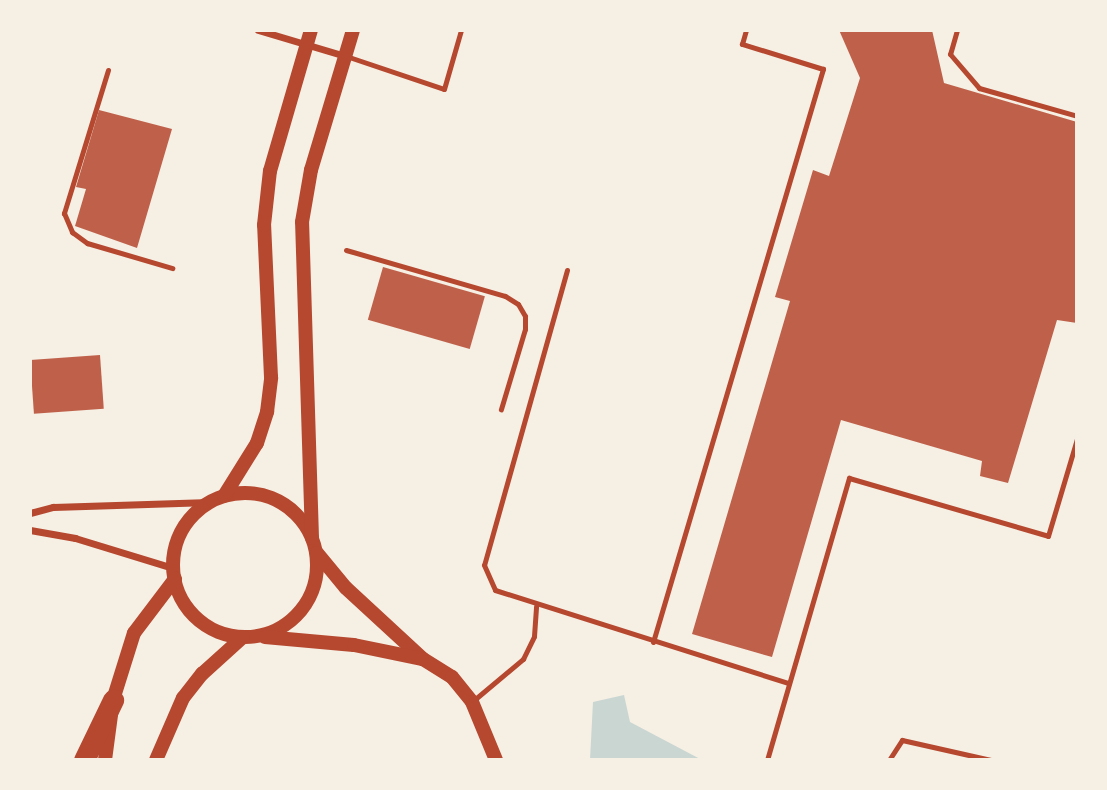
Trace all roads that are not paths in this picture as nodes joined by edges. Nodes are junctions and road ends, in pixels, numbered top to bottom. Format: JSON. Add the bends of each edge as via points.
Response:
{"nodes":[{"id":1,"x":258,"y":30,"type":"edge"},
{"id":2,"x":353,"y":30,"type":"edge"},
{"id":3,"x":461,"y":30,"type":"edge"},
{"id":4,"x":746,"y":30,"type":"edge"},
{"id":5,"x":957,"y":30,"type":"edge"},
{"id":6,"x":309,"y":37,"type":"edge"},
{"id":7,"x":346,"y":56,"type":"junction"},
{"id":8,"x":108,"y":70,"type":"dead end"},
{"id":9,"x":1077,"y":116,"type":"edge"},
{"id":10,"x":346,"y":250,"type":"dead end"},
{"id":11,"x":172,"y":268,"type":"dead end"},
{"id":12,"x":568,"y":270,"type":"dead end"},
{"id":13,"x":501,"y":410,"type":"dead end"},
{"id":14,"x":1077,"y":439,"type":"edge"},
{"id":15,"x":217,"y":499,"type":"junction"},
{"id":16,"x":30,"y":513,"type":"edge"},
{"id":17,"x":30,"y":530,"type":"edge"},
{"id":18,"x":313,"y":538,"type":"junction"},
{"id":19,"x":317,"y":552,"type":"junction"},
{"id":20,"x":174,"y":573,"type":"junction"},
{"id":21,"x":536,"y":606,"type":"junction"},
{"id":22,"x":260,"y":636,"type":"junction"},
{"id":23,"x":243,"y":637,"type":"junction"},
{"id":24,"x":653,"y":642,"type":"junction"},
{"id":25,"x":423,"y":659,"type":"junction"},
{"id":26,"x":789,"y":683,"type":"junction"},
{"id":27,"x":113,"y":700,"type":"junction"},
{"id":28,"x":472,"y":702,"type":"junction"},
{"id":29,"x":84,"y":760,"type":"edge"},
{"id":30,"x":105,"y":760,"type":"edge"},
{"id":31,"x":156,"y":760,"type":"edge"},
{"id":32,"x":496,"y":760,"type":"edge"},
{"id":33,"x":767,"y":760,"type":"edge"},
{"id":34,"x":889,"y":760,"type":"edge"},
{"id":35,"x":991,"y":760,"type":"edge"}],
"edges":[{"from":1,"to":6,"type":"street"},
{"from":2,"to":7,"type":"main road"},
{"from":3,"to":7,"type":"lane","via":[[444,89]]},
{"from":4,"to":24,"type":"lane","via":[[742,44],[822,69]]},
{"from":5,"to":9,"type":"lane","via":[[950,54],[979,88]]},
{"from":6,"to":7,"type":"street"},
{"from":6,"to":15,"type":"main road","via":[[270,171],[266,212],[271,377],[267,412],[257,443]]},
{"from":7,"to":18,"type":"main road","via":[[311,170],[302,222]]},
{"from":8,"to":11,"type":"lane","via":[[64,213],[72,232],[87,243]]},
{"from":10,"to":13,"type":"lane","via":[[505,296],[518,304],[525,316],[525,329]]},
{"from":12,"to":21,"type":"lane","via":[[484,565],[495,590]]},
{"from":14,"to":26,"type":"lane","via":[[1048,536],[849,478]]},
{"from":15,"to":16,"type":"street"},
{"from":15,"to":18,"type":"main road","via":[[255,493],[283,503]]},
{"from":15,"to":20,"type":"main road","via":[[187,523]]},
{"from":17,"to":20,"type":"street"},
{"from":18,"to":19,"type":"main road"},
{"from":19,"to":22,"type":"main road","via":[[309,599],[288,623]]},
{"from":19,"to":25,"type":"main road","via":[[346,588]]},
{"from":20,"to":23,"type":"main road","via":[[179,594],[198,620],[226,635]]},
{"from":20,"to":27,"type":"main road","via":[[135,630]]},
{"from":21,"to":24,"type":"lane"},
{"from":21,"to":28,"type":"lane","via":[[534,636],[523,659]]},
{"from":22,"to":23,"type":"main road"},
{"from":22,"to":25,"type":"main road","via":[[354,645]]},
{"from":23,"to":31,"type":"main road","via":[[183,698]]},
{"from":24,"to":26,"type":"lane"},
{"from":25,"to":28,"type":"main road","via":[[452,677]]},
{"from":26,"to":33,"type":"lane"},
{"from":27,"to":29,"type":"highway"},
{"from":27,"to":30,"type":"main road"},
{"from":28,"to":32,"type":"main road"},
{"from":34,"to":35,"type":"lane","via":[[902,740]]}]}
